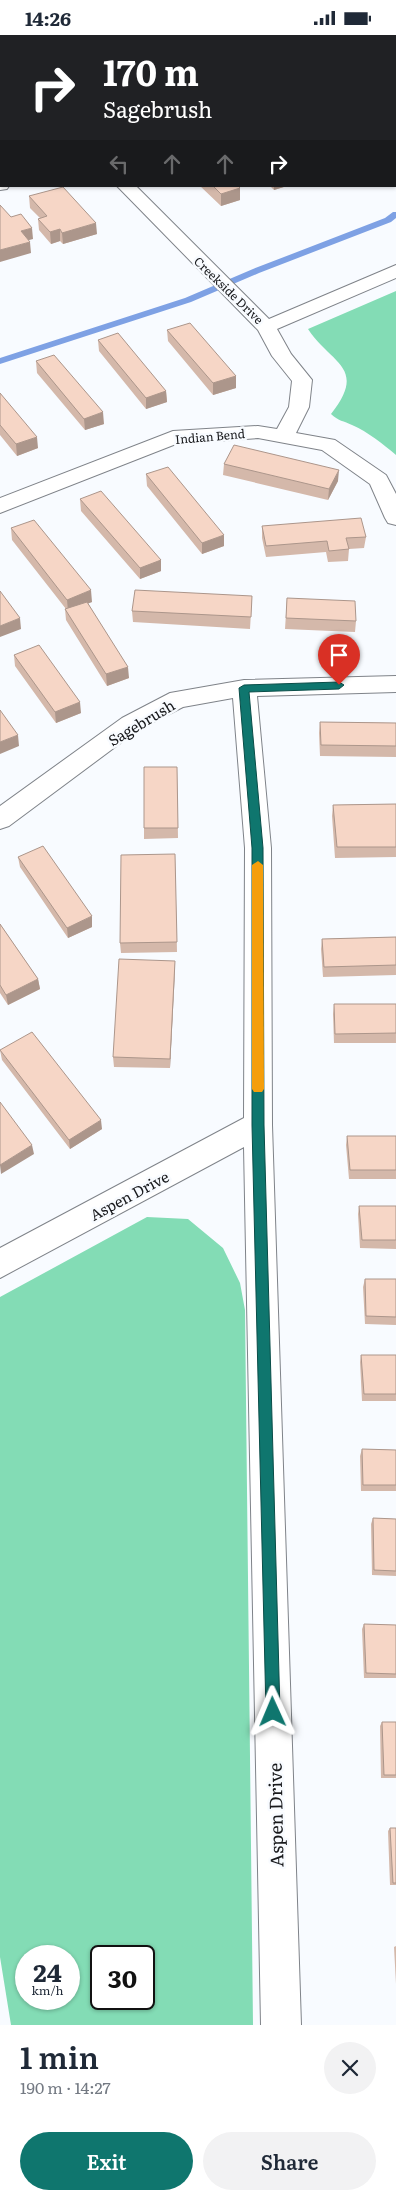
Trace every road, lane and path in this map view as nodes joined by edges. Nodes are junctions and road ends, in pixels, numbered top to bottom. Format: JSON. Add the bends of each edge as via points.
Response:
{"nodes":[{"id":1,"x":127,"y":187,"type":"edge"},
{"id":2,"x":396,"y":271,"type":"edge"},
{"id":3,"x":266,"y":327,"type":"junction"},
{"id":4,"x":284,"y":436,"type":"junction"},
{"id":5,"x":0,"y":506,"type":"edge"},
{"id":6,"x":396,"y":518,"type":"edge"},
{"id":7,"x":396,"y":684,"type":"edge"},
{"id":8,"x":244,"y":688,"type":"junction"},
{"id":9,"x":0,"y":819,"type":"edge"},
{"id":10,"x":258,"y":1125,"type":"junction"},
{"id":11,"x":0,"y":1264,"type":"edge"},
{"id":12,"x":281,"y":2025,"type":"edge"}],
"edges":[{"from":1,"to":3,"type":"street","name":"Creekside Drive"},
{"from":2,"to":3,"type":"street"},
{"from":3,"to":4,"type":"street","name":"Creekside Drive","via":[[302,380],[299,407]]},
{"from":4,"to":5,"type":"street","name":"Indian Bend","via":[[258,432],[174,438]]},
{"from":4,"to":6,"type":"street","name":"Indian Bend","via":[[328,445],[379,480]]},
{"from":7,"to":8,"type":"street","name":"Sagebrush"},
{"from":8,"to":9,"type":"street","name":"Sagebrush","via":[[178,699],[130,724]]},
{"from":8,"to":10,"type":"street","name":"Aspen Drive","via":[[258,848]]},
{"from":10,"to":11,"type":"street","name":"Aspen Drive"},
{"from":10,"to":12,"type":"street","name":"Aspen Drive"}]}
